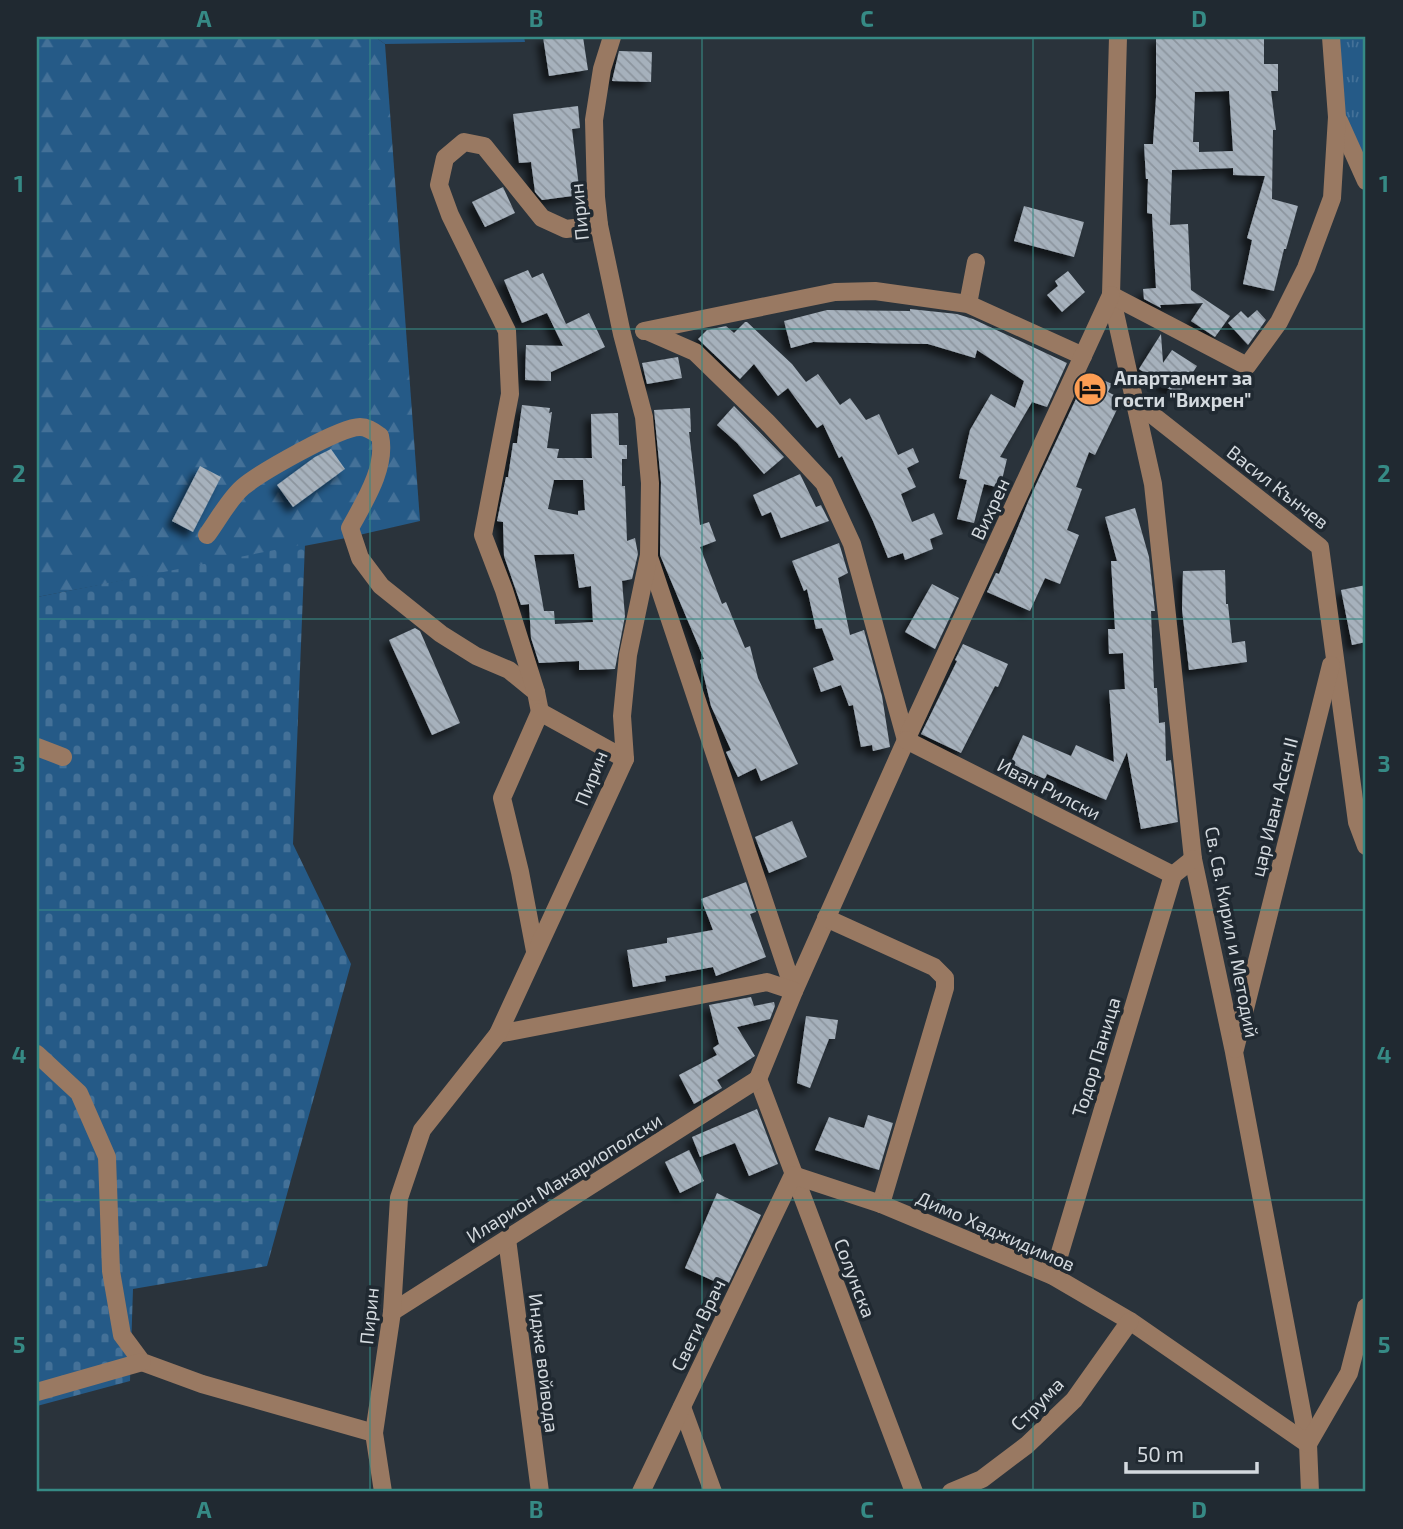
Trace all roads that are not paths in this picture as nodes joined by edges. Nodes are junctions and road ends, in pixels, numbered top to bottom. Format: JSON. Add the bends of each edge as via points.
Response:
{"nodes":[{"id":1,"x":612,"y":37,"type":"edge"},
{"id":2,"x":1118,"y":37,"type":"edge"},
{"id":3,"x":1331,"y":37,"type":"edge"},
{"id":4,"x":1337,"y":117,"type":"junction"},
{"id":5,"x":1366,"y":181,"type":"edge"},
{"id":6,"x":599,"y":225,"type":"junction"},
{"id":7,"x":976,"y":262,"type":"dead end"},
{"id":8,"x":1111,"y":295,"type":"junction"},
{"id":9,"x":968,"y":304,"type":"junction"},
{"id":10,"x":647,"y":331,"type":"junction"},
{"id":11,"x":622,"y":334,"type":"junction"},
{"id":12,"x":1083,"y":356,"type":"junction"},
{"id":13,"x":1136,"y":402,"type":"junction"},
{"id":14,"x":206,"y":535,"type":"dead end"},
{"id":15,"x":649,"y":555,"type":"junction"},
{"id":16,"x":1334,"y":654,"type":"junction"},
{"id":17,"x":536,"y":692,"type":"junction"},
{"id":18,"x":541,"y":712,"type":"junction"},
{"id":19,"x":906,"y":740,"type":"junction"},
{"id":20,"x":37,"y":747,"type":"edge"},
{"id":21,"x":63,"y":757,"type":"dead end"},
{"id":22,"x":625,"y":759,"type":"junction"},
{"id":23,"x":1366,"y":846,"type":"edge"},
{"id":24,"x":1193,"y":859,"type":"junction"},
{"id":25,"x":1173,"y":875,"type":"junction"},
{"id":26,"x":826,"y":918,"type":"junction"},
{"id":27,"x":535,"y":951,"type":"junction"},
{"id":28,"x":794,"y":991,"type":"junction"},
{"id":29,"x":498,"y":1034,"type":"junction"},
{"id":30,"x":1234,"y":1052,"type":"junction"},
{"id":31,"x":37,"y":1054,"type":"edge"},
{"id":32,"x":758,"y":1079,"type":"junction"},
{"id":33,"x":793,"y":1175,"type":"junction"},
{"id":34,"x":881,"y":1205,"type":"junction"},
{"id":35,"x":507,"y":1239,"type":"junction"},
{"id":36,"x":1053,"y":1276,"type":"junction"},
{"id":37,"x":1366,"y":1307,"type":"edge"},
{"id":38,"x":392,"y":1312,"type":"junction"},
{"id":39,"x":1130,"y":1321,"type":"junction"},
{"id":40,"x":142,"y":1362,"type":"junction"},
{"id":41,"x":37,"y":1392,"type":"edge"},
{"id":42,"x":682,"y":1407,"type":"junction"},
{"id":43,"x":374,"y":1433,"type":"junction"},
{"id":44,"x":1308,"y":1444,"type":"junction"},
{"id":45,"x":383,"y":1492,"type":"edge"},
{"id":46,"x":540,"y":1492,"type":"edge"},
{"id":47,"x":641,"y":1492,"type":"edge"},
{"id":48,"x":713,"y":1492,"type":"edge"},
{"id":49,"x":914,"y":1492,"type":"edge"},
{"id":50,"x":951,"y":1492,"type":"edge"},
{"id":51,"x":1310,"y":1492,"type":"edge"}],
"edges":[{"from":1,"to":6,"type":"street","name":"Пирин","via":[[594,120]]},
{"from":2,"to":8,"type":"street"},
{"from":3,"to":4,"type":"street"},
{"from":4,"to":5,"type":"street"},
{"from":4,"to":8,"type":"street","via":[[1332,198],[1279,323],[1247,366]]},
{"from":6,"to":11,"type":"street","name":"Пирин"},
{"from":6,"to":17,"type":"street","via":[[566,229],[542,218],[485,145],[464,142],[445,158],[439,185],[507,331],[510,394],[483,535]]},
{"from":7,"to":9,"type":"street"},
{"from":8,"to":12,"type":"street","name":"Вихрен"},
{"from":8,"to":13,"type":"street","name":"Св. Св. Кирил и Методий"},
{"from":9,"to":10,"type":"street","via":[[875,291],[835,292]]},
{"from":9,"to":12,"type":"street"},
{"from":10,"to":11,"type":"street"},
{"from":10,"to":19,"type":"street","via":[[695,352],[824,483],[852,544]]},
{"from":11,"to":15,"type":"street","name":"Пирин","via":[[645,416]]},
{"from":12,"to":19,"type":"street","name":"Вихрен"},
{"from":13,"to":16,"type":"street","name":"Васил Кънчев","via":[[1320,547]]},
{"from":13,"to":24,"type":"street","name":"Св. Св. Кирил и Методий","via":[[1153,484]]},
{"from":14,"to":17,"type":"street","via":[[243,487],[344,430],[368,428],[380,436],[383,449],[369,492],[350,528],[360,558],[381,586],[441,634],[509,670]]},
{"from":15,"to":22,"type":"street","name":"Пирин","via":[[628,655],[622,716]]},
{"from":15,"to":28,"type":"street"},
{"from":16,"to":23,"type":"street","name":"Васил Кънчев","via":[[1357,822]]},
{"from":16,"to":30,"type":"street","name":"цар Иван Асен II"},
{"from":17,"to":18,"type":"street"},
{"from":18,"to":22,"type":"street"},
{"from":18,"to":27,"type":"street","via":[[502,798]]},
{"from":19,"to":25,"type":"street","name":"Иван Рилски"},
{"from":19,"to":26,"type":"street","name":"Вихрен"},
{"from":20,"to":21,"type":"street"},
{"from":22,"to":27,"type":"street","name":"Пирин"},
{"from":24,"to":25,"type":"street"},
{"from":24,"to":30,"type":"street","name":"Св. Св. Кирил и Методий"},
{"from":25,"to":36,"type":"street","name":"Тодор Паница"},
{"from":26,"to":28,"type":"street","name":"Вихрен"},
{"from":26,"to":34,"type":"street","via":[[934,967],[945,978]]},
{"from":27,"to":29,"type":"street","name":"Пирин"},
{"from":28,"to":29,"type":"street","via":[[767,982]]},
{"from":28,"to":32,"type":"street","name":"Вихрен"},
{"from":29,"to":38,"type":"street","name":"Пирин","via":[[422,1130],[399,1198]]},
{"from":30,"to":44,"type":"street","name":"Св. Св. Кирил и Методий"},
{"from":31,"to":40,"type":"street","via":[[79,1093],[107,1157],[111,1270],[122,1335]]},
{"from":32,"to":33,"type":"street","name":"Солунска"},
{"from":32,"to":35,"type":"street","name":"Иларион Макариополски"},
{"from":33,"to":34,"type":"street","name":"Димо Хаджидимов"},
{"from":33,"to":42,"type":"street","name":"Свети Врач"},
{"from":33,"to":49,"type":"street","name":"Солунска"},
{"from":34,"to":36,"type":"street","name":"Димо Хаджидимов"},
{"from":35,"to":38,"type":"street","name":"Иларион Макариополски"},
{"from":35,"to":46,"type":"street","name":"Индже войвода"},
{"from":36,"to":39,"type":"street","name":"Димо Хаджидимов"},
{"from":37,"to":44,"type":"street","via":[[1349,1373]]},
{"from":38,"to":43,"type":"street","name":"Пирин"},
{"from":39,"to":44,"type":"street","name":"Димо Хаджидимов"},
{"from":39,"to":50,"type":"street","name":"Струма","via":[[1074,1400],[1027,1445],[982,1479]]},
{"from":40,"to":41,"type":"street"},
{"from":40,"to":43,"type":"street"},
{"from":42,"to":47,"type":"street","name":"Свети Врач"},
{"from":42,"to":48,"type":"street"},
{"from":43,"to":45,"type":"street","name":"Пирин"},
{"from":44,"to":51,"type":"street","name":"Св. Св. Кирил и Методий"}]}
